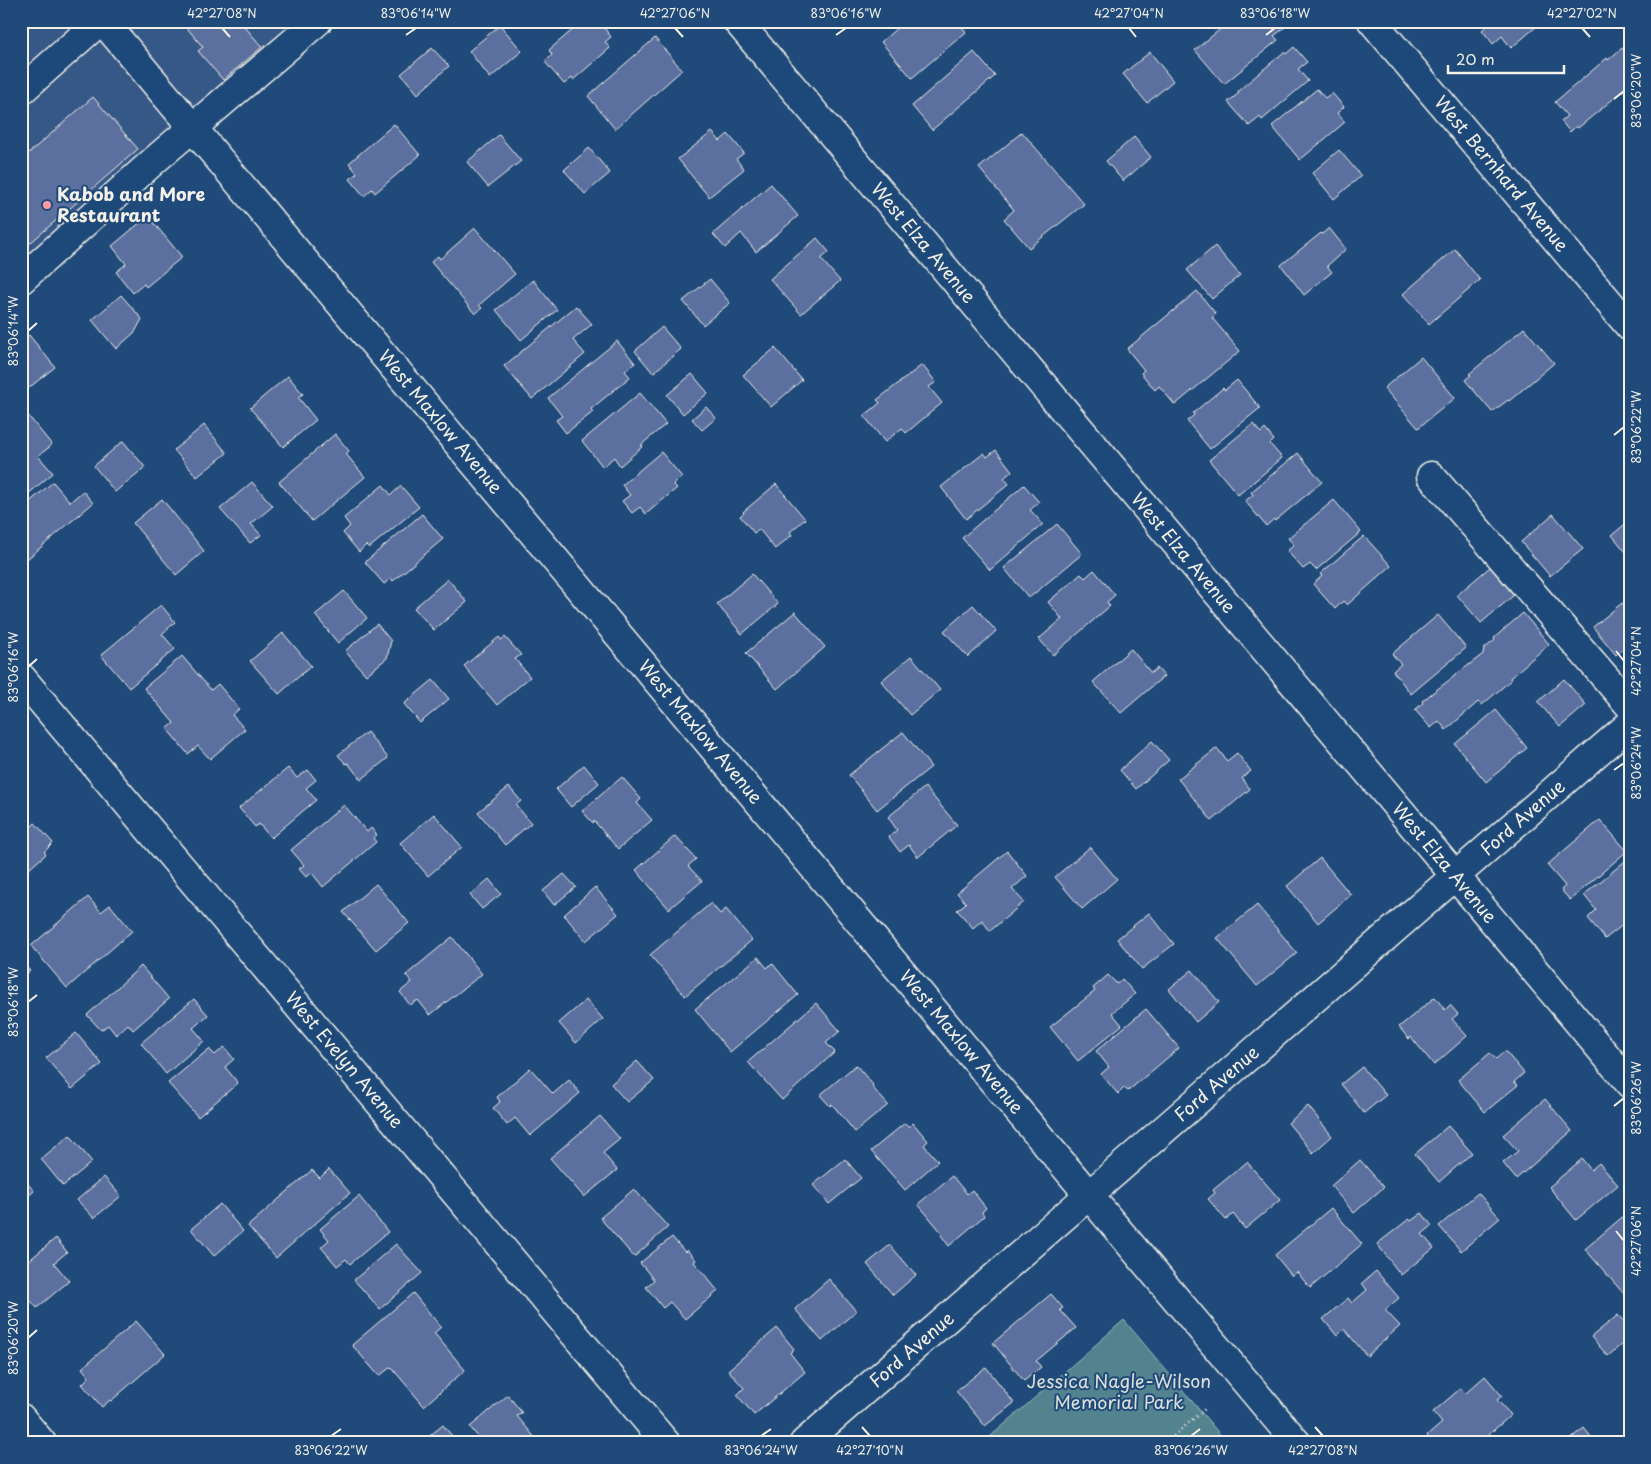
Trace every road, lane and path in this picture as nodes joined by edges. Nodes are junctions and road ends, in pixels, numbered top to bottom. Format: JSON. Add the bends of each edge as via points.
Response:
{"nodes":[{"id":1,"x":102,"y":21,"type":"edge"},
{"id":2,"x":318,"y":21,"type":"edge"},
{"id":3,"x":737,"y":21,"type":"edge"},
{"id":4,"x":1372,"y":21,"type":"edge"},
{"id":5,"x":21,"y":91,"type":"edge"},
{"id":6,"x":193,"y":128,"type":"junction"},
{"id":7,"x":21,"y":280,"type":"edge"},
{"id":8,"x":1630,"y":327,"type":"edge"},
{"id":9,"x":1431,"y":476,"type":"dead end"},
{"id":10,"x":21,"y":677,"type":"edge"},
{"id":11,"x":1630,"y":706,"type":"edge"},
{"id":12,"x":1630,"y":724,"type":"edge"},
{"id":13,"x":1456,"y":877,"type":"junction"},
{"id":14,"x":1630,"y":1084,"type":"edge"},
{"id":15,"x":1090,"y":1195,"type":"junction"},
{"id":16,"x":1207,"y":1407,"type":"dead end"},
{"id":17,"x":21,"y":1418,"type":"edge"},
{"id":18,"x":42,"y":1443,"type":"edge"},
{"id":19,"x":666,"y":1443,"type":"edge"},
{"id":20,"x":804,"y":1443,"type":"edge"},
{"id":21,"x":1166,"y":1443,"type":"edge"},
{"id":22,"x":1297,"y":1443,"type":"edge"}],
"edges":[{"from":1,"to":5,"type":"street"},
{"from":1,"to":6,"type":"street","name":"West Maxlow Avenue"},
{"from":2,"to":6,"type":"street"},
{"from":3,"to":13,"type":"street","name":"West Elza Avenue"},
{"from":4,"to":8,"type":"street","name":"West Bernhard Avenue"},
{"from":6,"to":7,"type":"street"},
{"from":6,"to":15,"type":"street","name":"West Maxlow Avenue"},
{"from":9,"to":11,"type":"street"},
{"from":10,"to":19,"type":"street","name":"West Evelyn Avenue"},
{"from":12,"to":13,"type":"street","name":"Ford Avenue"},
{"from":13,"to":14,"type":"street","name":"West Elza Avenue"},
{"from":13,"to":15,"type":"street","name":"Ford Avenue"},
{"from":15,"to":20,"type":"street","name":"Ford Avenue"},
{"from":15,"to":22,"type":"street","name":"West Maxlow Avenue"},
{"from":16,"to":21,"type":"path"},
{"from":17,"to":18,"type":"street"}]}
